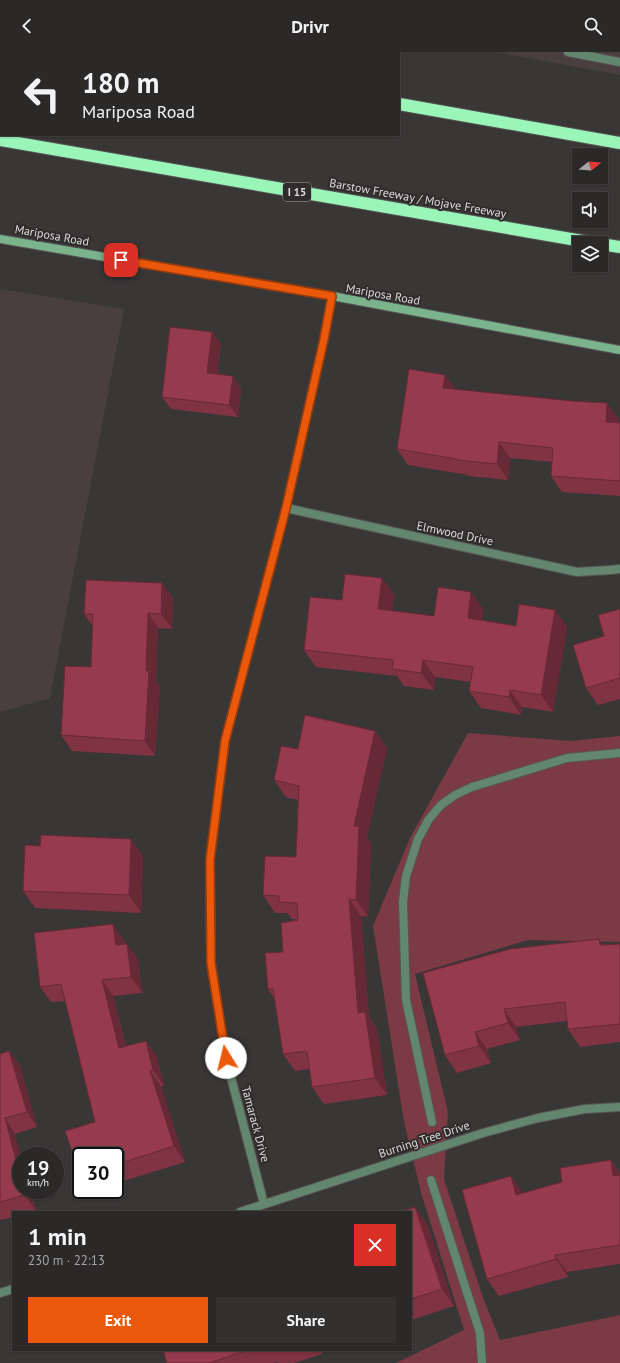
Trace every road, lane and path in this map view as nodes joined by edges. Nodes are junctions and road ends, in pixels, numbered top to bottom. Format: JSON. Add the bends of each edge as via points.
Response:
{"nodes":[{"id":1,"x":568,"y":52,"type":"edge"},
{"id":2,"x":620,"y":62,"type":"edge"},
{"id":3,"x":400,"y":104,"type":"edge"},
{"id":4,"x":0,"y":140,"type":"edge"},
{"id":5,"x":620,"y":143,"type":"edge"},
{"id":6,"x":0,"y":238,"type":"edge"},
{"id":7,"x":572,"y":239,"type":"edge"},
{"id":8,"x":608,"y":245,"type":"edge"},
{"id":9,"x":620,"y":247,"type":"edge"},
{"id":10,"x":332,"y":296,"type":"junction"},
{"id":11,"x":620,"y":350,"type":"edge"},
{"id":12,"x":286,"y":508,"type":"junction"},
{"id":13,"x":620,"y":569,"type":"edge"},
{"id":14,"x":620,"y":753,"type":"edge"},
{"id":15,"x":620,"y":1107,"type":"edge"},
{"id":16,"x":432,"y":1122,"type":"dead end"},
{"id":17,"x":431,"y":1180,"type":"dead end"},
{"id":18,"x":264,"y":1204,"type":"junction"},
{"id":19,"x":243,"y":1211,"type":"edge"},
{"id":20,"x":12,"y":1289,"type":"edge"},
{"id":21,"x":0,"y":1293,"type":"edge"},
{"id":22,"x":482,"y":1363,"type":"edge"}],
"edges":[{"from":1,"to":2,"type":"street"},
{"from":3,"to":5,"type":"highway"},
{"from":4,"to":7,"type":"highway","name":"Barstow Freeway / Mojave Freeway","number":"I 15"},
{"from":6,"to":10,"type":"main road","name":"Mariposa Road"},
{"from":8,"to":9,"type":"highway"},
{"from":10,"to":11,"type":"main road","name":"Mariposa Road"},
{"from":10,"to":12,"type":"street","name":"Tamarack Drive"},
{"from":12,"to":13,"type":"street","name":"Elmwood Drive","via":[[578,572]]},
{"from":12,"to":18,"type":"street","name":"Tamarack Drive","via":[[225,741],[210,860],[211,963],[226,1058]]},
{"from":14,"to":16,"type":"street","via":[[567,758],[466,790],[441,805],[429,819],[418,839],[406,876],[403,902],[406,1000]]},
{"from":15,"to":18,"type":"street","name":"Burning Tree Drive","via":[[586,1109],[483,1133]]},
{"from":17,"to":22,"type":"street","via":[[480,1333]]},
{"from":18,"to":19,"type":"street","name":"Burning Tree Drive"},
{"from":20,"to":21,"type":"street"}]}
